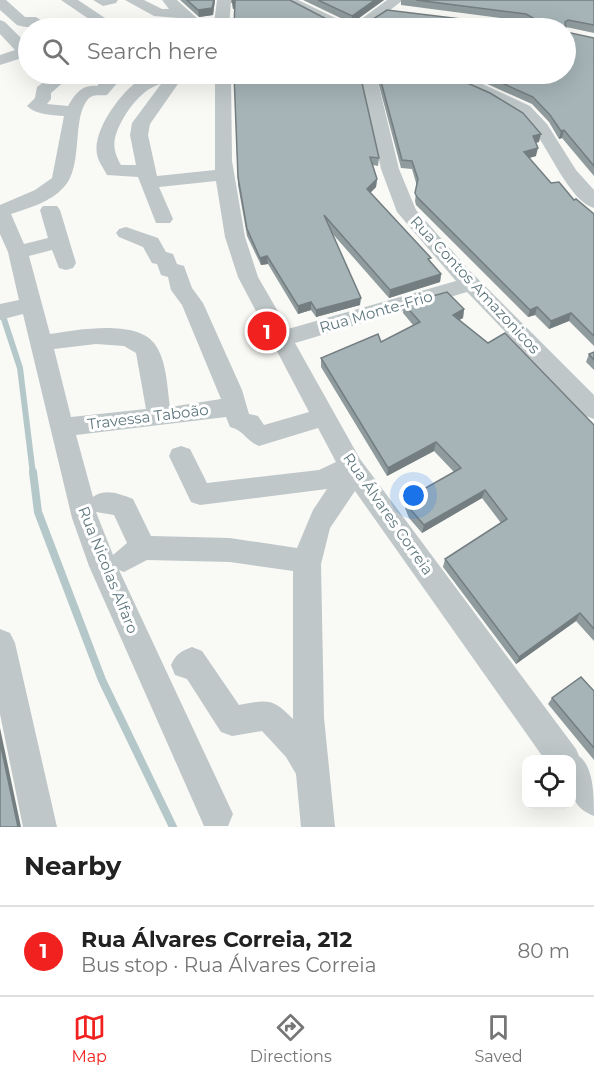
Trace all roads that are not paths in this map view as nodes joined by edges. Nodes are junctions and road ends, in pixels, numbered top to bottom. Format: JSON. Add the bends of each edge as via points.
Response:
{"nodes":[{"id":1,"x":98,"y":0,"type":"edge"},
{"id":2,"x":111,"y":0,"type":"edge"},
{"id":3,"x":132,"y":0,"type":"edge"},
{"id":4,"x":169,"y":0,"type":"edge"},
{"id":5,"x":224,"y":0,"type":"edge"},
{"id":6,"x":286,"y":0,"type":"edge"},
{"id":7,"x":396,"y":0,"type":"edge"},
{"id":8,"x":0,"y":2,"type":"edge"},
{"id":9,"x":77,"y":6,"type":"edge"},
{"id":10,"x":384,"y":10,"type":"junction"},
{"id":11,"x":408,"y":13,"type":"edge"},
{"id":12,"x":7,"y":16,"type":"edge"},
{"id":13,"x":52,"y":18,"type":"edge"},
{"id":14,"x":96,"y":18,"type":"edge"},
{"id":15,"x":188,"y":18,"type":"joint"},
{"id":16,"x":222,"y":18,"type":"edge"},
{"id":17,"x":324,"y":18,"type":"edge"},
{"id":18,"x":372,"y":18,"type":"edge"},
{"id":19,"x":0,"y":25,"type":"edge"},
{"id":20,"x":18,"y":45,"type":"edge"},
{"id":21,"x":18,"y":56,"type":"edge"},
{"id":22,"x":0,"y":60,"type":"edge"},
{"id":23,"x":52,"y":84,"type":"edge"},
{"id":24,"x":108,"y":84,"type":"edge"},
{"id":25,"x":143,"y":84,"type":"edge"},
{"id":26,"x":174,"y":84,"type":"edge"},
{"id":27,"x":224,"y":84,"type":"edge"},
{"id":28,"x":370,"y":84,"type":"edge"},
{"id":29,"x":470,"y":84,"type":"edge"},
{"id":30,"x":74,"y":111,"type":"junction"},
{"id":31,"x":140,"y":126,"type":"junction"},
{"id":32,"x":108,"y":133,"type":"junction"},
{"id":33,"x":70,"y":138,"type":"junction"},
{"id":34,"x":225,"y":174,"type":"junction"},
{"id":35,"x":148,"y":177,"type":"junction"},
{"id":36,"x":594,"y":202,"type":"edge"},
{"id":37,"x":50,"y":210,"type":"dead end"},
{"id":38,"x":0,"y":212,"type":"edge"},
{"id":39,"x":163,"y":219,"type":"dead end"},
{"id":40,"x":126,"y":233,"type":"dead end"},
{"id":41,"x":59,"y":242,"type":"junction"},
{"id":42,"x":18,"y":252,"type":"junction"},
{"id":43,"x":66,"y":263,"type":"dead end"},
{"id":44,"x":471,"y":284,"type":"junction"},
{"id":45,"x":31,"y":304,"type":"junction"},
{"id":46,"x":0,"y":312,"type":"edge"},
{"id":47,"x":281,"y":339,"type":"junction"},
{"id":48,"x":41,"y":343,"type":"junction"},
{"id":49,"x":235,"y":406,"type":"junction"},
{"id":50,"x":594,"y":410,"type":"edge"},
{"id":51,"x":159,"y":416,"type":"junction"},
{"id":52,"x":323,"y":417,"type":"junction"},
{"id":53,"x":62,"y":427,"type":"junction"},
{"id":54,"x":181,"y":456,"type":"dead end"},
{"id":55,"x":354,"y":470,"type":"junction"},
{"id":56,"x":103,"y":503,"type":"dead end"},
{"id":57,"x":308,"y":561,"type":"junction"},
{"id":58,"x":0,"y":643,"type":"edge"},
{"id":59,"x":186,"y":665,"type":"dead end"},
{"id":60,"x":562,"y":755,"type":"edge"},
{"id":61,"x":312,"y":772,"type":"junction"},
{"id":62,"x":576,"y":775,"type":"edge"},
{"id":63,"x":594,"y":800,"type":"edge"},
{"id":64,"x":216,"y":814,"type":"dead end"},
{"id":65,"x":40,"y":827,"type":"edge"},
{"id":66,"x":318,"y":827,"type":"edge"}],
"edges":[{"from":1,"to":2,"type":"street"},
{"from":1,"to":9,"type":"street","via":[[102,5]]},
{"from":3,"to":15,"type":"street","via":[[159,13]]},
{"from":4,"to":15,"type":"street"},
{"from":5,"to":16,"type":"street"},
{"from":6,"to":17,"type":"street"},
{"from":7,"to":10,"type":"street"},
{"from":8,"to":12,"type":"street"},
{"from":9,"to":13,"type":"street"},
{"from":9,"to":14,"type":"street"},
{"from":10,"to":11,"type":"street"},
{"from":10,"to":18,"type":"street"},
{"from":19,"to":20,"type":"street"},
{"from":21,"to":22,"type":"street"},
{"from":23,"to":30,"type":"street","via":[[43,91],[43,100],[36,106]]},
{"from":24,"to":30,"type":"street","via":[[101,91],[90,91]]},
{"from":25,"to":32,"type":"street"},
{"from":26,"to":31,"type":"street"},
{"from":27,"to":34,"type":"street","name":"Rua Álvares Correia"},
{"from":28,"to":44,"type":"street","name":"Rua Contos Amazonicos","via":[[390,169],[407,212]]},
{"from":29,"to":36,"type":"street","via":[[524,110]]},
{"from":30,"to":33,"type":"street"},
{"from":31,"to":32,"type":"street"},
{"from":31,"to":35,"type":"street"},
{"from":32,"to":33,"type":"street"},
{"from":32,"to":35,"type":"street","via":[[106,154],[114,171]]},
{"from":33,"to":38,"type":"street","via":[[59,182]]},
{"from":34,"to":35,"type":"street"},
{"from":34,"to":47,"type":"street","name":"Rua Álvares Correia","via":[[240,257]]},
{"from":35,"to":39,"type":"street"},
{"from":37,"to":41,"type":"street"},
{"from":38,"to":42,"type":"street","name":"Rua Nicolas Alfaro"},
{"from":40,"to":49,"type":"street","via":[[151,243],[159,258],[166,259],[168,270],[177,271]]},
{"from":41,"to":42,"type":"street"},
{"from":41,"to":43,"type":"street"},
{"from":42,"to":45,"type":"street","name":"Rua Nicolas Alfaro"},
{"from":44,"to":47,"type":"street","name":"Rua Monte-Frio"},
{"from":44,"to":50,"type":"street","name":"Rua Contos Amazonicos"},
{"from":45,"to":46,"type":"street"},
{"from":45,"to":48,"type":"street","name":"Rua Nicolas Alfaro"},
{"from":47,"to":52,"type":"street","name":"Rua Álvares Correia"},
{"from":48,"to":51,"type":"street","via":[[100,337],[131,339],[140,344],[149,358]]},
{"from":48,"to":53,"type":"street","name":"Rua Nicolas Alfaro"},
{"from":49,"to":51,"type":"street","name":"Travessa Taboão"},
{"from":49,"to":52,"type":"street","via":[[239,420],[249,423],[259,436]]},
{"from":51,"to":53,"type":"street","name":"Travessa Taboão"},
{"from":52,"to":55,"type":"street","name":"Rua Álvares Correia"},
{"from":53,"to":64,"type":"street","name":"Rua Nicolas Alfaro","via":[[82,508],[103,566]]},
{"from":54,"to":55,"type":"street","via":[[200,494],[322,480]]},
{"from":55,"to":57,"type":"street","via":[[316,532]]},
{"from":55,"to":60,"type":"street","name":"Rua Álvares Correia"},
{"from":56,"to":57,"type":"street","via":[[124,507],[134,554],[231,550]]},
{"from":57,"to":61,"type":"street","via":[[305,678]]},
{"from":58,"to":65,"type":"street"},
{"from":59,"to":61,"type":"street","via":[[192,662],[232,721],[268,715],[297,746]]},
{"from":61,"to":66,"type":"street"},
{"from":62,"to":63,"type":"street"}]}
